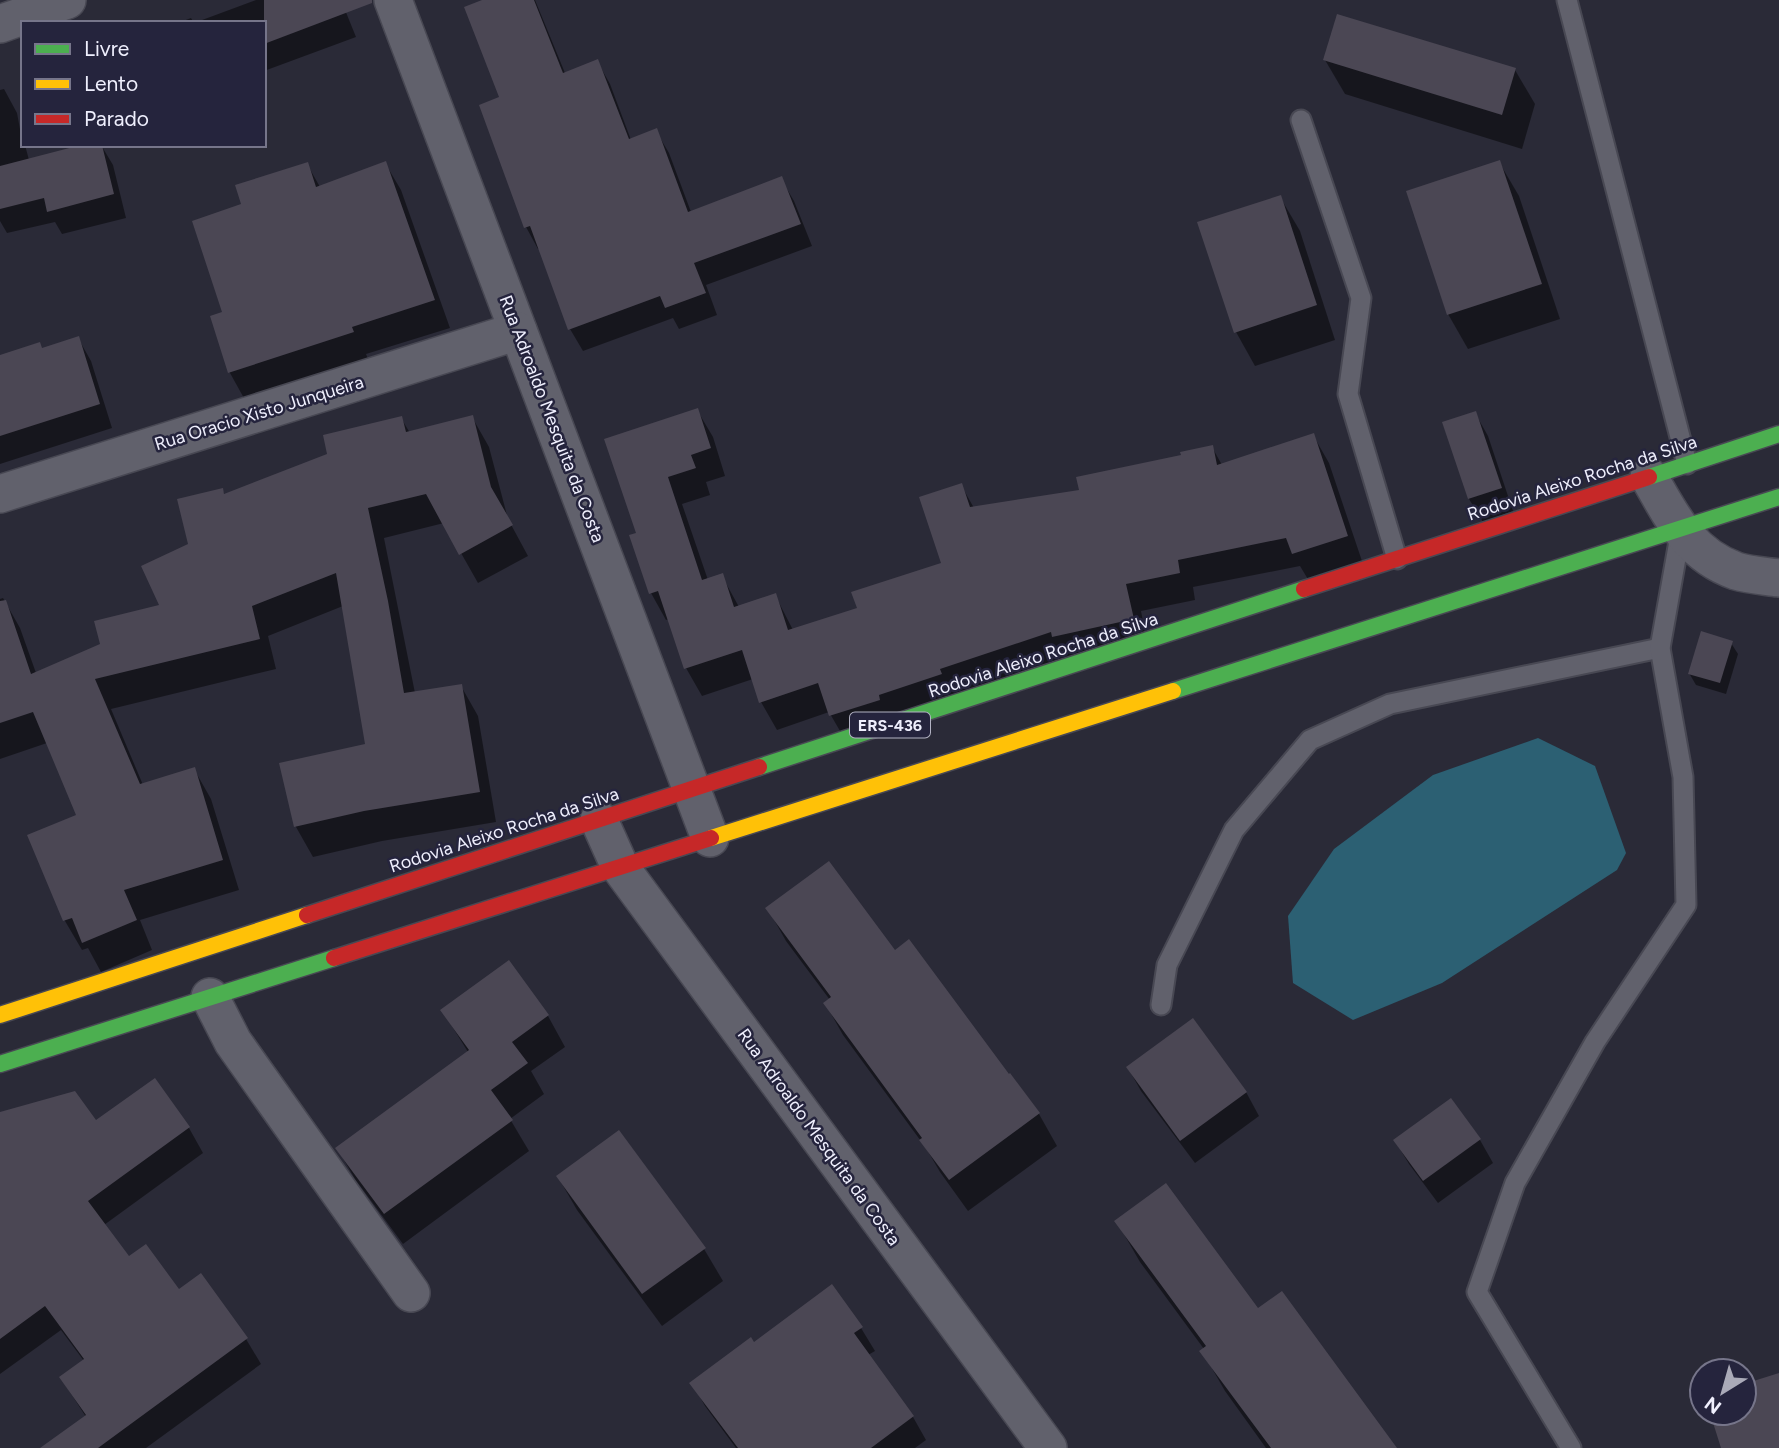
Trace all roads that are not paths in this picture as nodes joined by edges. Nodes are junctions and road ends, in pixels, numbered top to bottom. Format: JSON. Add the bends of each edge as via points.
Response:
{"nodes":[{"id":1,"x":67,"y":0,"type":"edge"},
{"id":2,"x":393,"y":0,"type":"edge"},
{"id":3,"x":1567,"y":0,"type":"edge"},
{"id":4,"x":0,"y":24,"type":"edge"},
{"id":5,"x":1301,"y":120,"type":"dead end"},
{"id":6,"x":519,"y":331,"type":"junction"},
{"id":7,"x":1779,"y":434,"type":"edge"},
{"id":8,"x":1687,"y":464,"type":"junction"},
{"id":9,"x":1649,"y":477,"type":"junction"},
{"id":10,"x":0,"y":494,"type":"edge"},
{"id":11,"x":1779,"y":497,"type":"edge"},
{"id":12,"x":1681,"y":530,"type":"junction"},
{"id":13,"x":1397,"y":559,"type":"junction"},
{"id":14,"x":1779,"y":578,"type":"edge"},
{"id":15,"x":1660,"y":648,"type":"junction"},
{"id":16,"x":692,"y":790,"type":"junction"},
{"id":17,"x":600,"y":820,"type":"junction"},
{"id":18,"x":710,"y":838,"type":"junction"},
{"id":19,"x":620,"y":867,"type":"junction"},
{"id":20,"x":210,"y":997,"type":"junction"},
{"id":21,"x":1161,"y":1005,"type":"dead end"},
{"id":22,"x":0,"y":1015,"type":"edge"},
{"id":23,"x":0,"y":1064,"type":"edge"},
{"id":24,"x":411,"y":1293,"type":"dead end"},
{"id":25,"x":1048,"y":1448,"type":"edge"},
{"id":26,"x":1571,"y":1448,"type":"edge"}],
"edges":[{"from":1,"to":4,"type":"street"},
{"from":2,"to":6,"type":"street","name":"Rua Adroaldo Mesquita da Costa"},
{"from":3,"to":8,"type":"lane"},
{"from":5,"to":13,"type":"lane","via":[[1361,298],[1348,394]]},
{"from":6,"to":10,"type":"street","name":"Rua Oracio Xisto Junqueira"},
{"from":6,"to":16,"type":"street","name":"Rua Adroaldo Mesquita da Costa"},
{"from":7,"to":8,"type":"main road","name":"Rodovia Aleixo Rocha da Silva","number":"ERS-436"},
{"from":8,"to":9,"type":"main road","name":"Rodovia Aleixo Rocha da Silva","number":"ERS-436"},
{"from":9,"to":12,"type":"street"},
{"from":9,"to":13,"type":"main road","name":"Rodovia Aleixo Rocha da Silva","number":"ERS-436"},
{"from":11,"to":12,"type":"main road"},
{"from":12,"to":14,"type":"street","via":[[1703,555],[1737,571]]},
{"from":12,"to":15,"type":"lane"},
{"from":12,"to":18,"type":"main road"},
{"from":13,"to":16,"type":"main road","name":"Rodovia Aleixo Rocha da Silva","number":"ERS-436"},
{"from":15,"to":21,"type":"lane","via":[[1390,704],[1310,740],[1234,830],[1167,965]]},
{"from":15,"to":26,"type":"lane","via":[[1683,777],[1686,905],[1595,1041],[1516,1183],[1477,1292]]},
{"from":16,"to":17,"type":"main road","name":"Rodovia Aleixo Rocha da Silva","number":"ERS-436"},
{"from":16,"to":18,"type":"street","name":"Rua Adroaldo Mesquita da Costa"},
{"from":17,"to":19,"type":"street","name":"Rua Adroaldo Mesquita da Costa"},
{"from":17,"to":22,"type":"main road","name":"Rodovia Aleixo Rocha da Silva","number":"ERS-436"},
{"from":18,"to":19,"type":"main road"},
{"from":19,"to":20,"type":"main road"},
{"from":19,"to":25,"type":"street","name":"Rua Adroaldo Mesquita da Costa"},
{"from":20,"to":23,"type":"main road"},
{"from":20,"to":24,"type":"street","via":[[233,1041]]}]}
